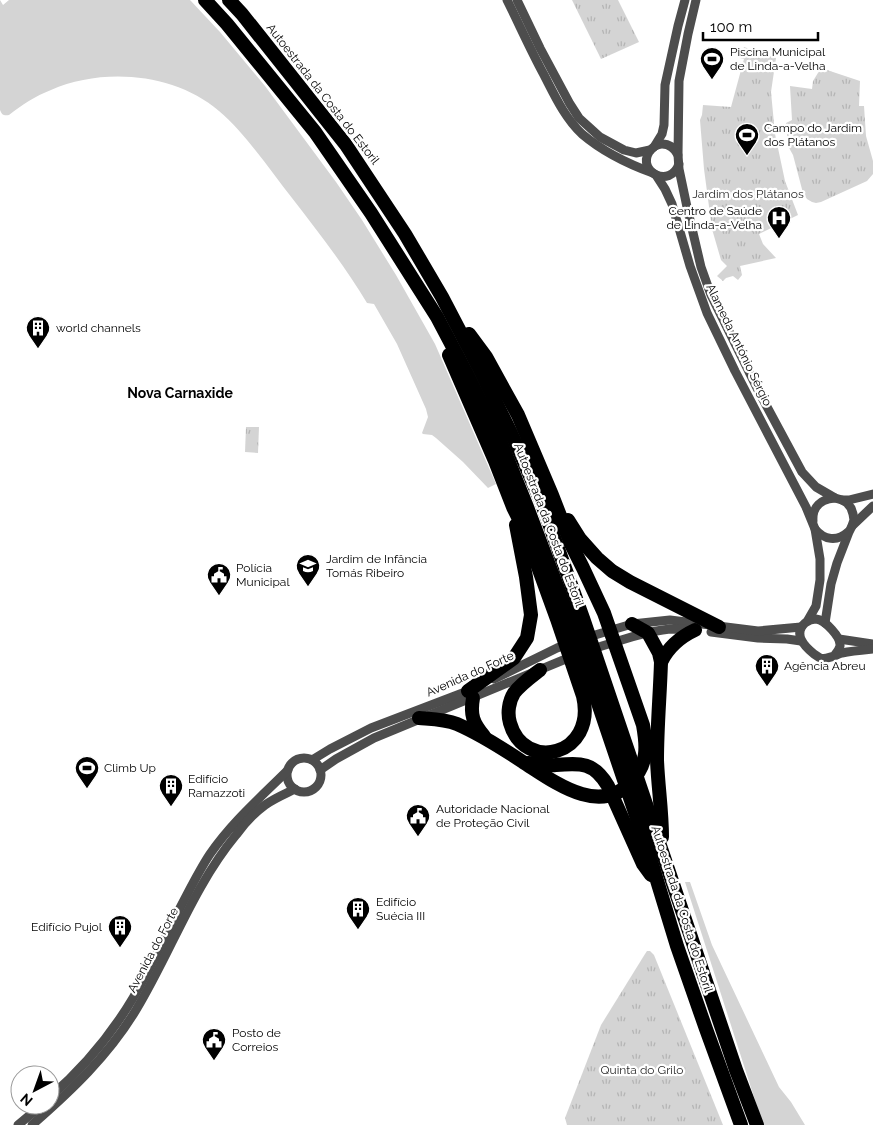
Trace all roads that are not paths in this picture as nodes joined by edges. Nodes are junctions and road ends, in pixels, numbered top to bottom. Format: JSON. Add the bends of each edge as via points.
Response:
{"nodes":[{"id":1,"x":205,"y":0,"type":"edge"},
{"id":2,"x":229,"y":0,"type":"edge"},
{"id":3,"x":507,"y":0,"type":"edge"},
{"id":4,"x":517,"y":0,"type":"edge"},
{"id":5,"x":685,"y":0,"type":"edge"},
{"id":6,"x":696,"y":0,"type":"edge"},
{"id":7,"x":652,"y":148,"type":"junction"},
{"id":8,"x":678,"y":160,"type":"junction"},
{"id":9,"x":654,"y":174,"type":"junction"},
{"id":10,"x":442,"y":297,"type":"junction"},
{"id":11,"x":437,"y":317,"type":"junction"},
{"id":12,"x":873,"y":494,"type":"edge"},
{"id":13,"x":552,"y":495,"type":"junction"},
{"id":14,"x":839,"y":499,"type":"junction"},
{"id":15,"x":873,"y":506,"type":"edge"},
{"id":16,"x":513,"y":507,"type":"junction"},
{"id":17,"x":814,"y":525,"type":"junction"},
{"id":18,"x":850,"y":529,"type":"junction"},
{"id":19,"x":805,"y":623,"type":"junction"},
{"id":20,"x":825,"y":623,"type":"junction"},
{"id":21,"x":571,"y":624,"type":"junction"},
{"id":22,"x":632,"y":624,"type":"junction"},
{"id":23,"x":719,"y":627,"type":"junction"},
{"id":24,"x":695,"y":630,"type":"junction"},
{"id":25,"x":648,"y":633,"type":"junction"},
{"id":26,"x":839,"y":639,"type":"junction"},
{"id":27,"x":801,"y":641,"type":"junction"},
{"id":28,"x":873,"y":644,"type":"edge"},
{"id":29,"x":873,"y":649,"type":"edge"},
{"id":30,"x":834,"y":656,"type":"junction"},
{"id":31,"x":661,"y":662,"type":"junction"},
{"id":32,"x":540,"y":670,"type":"junction"},
{"id":33,"x":588,"y":672,"type":"junction"},
{"id":34,"x":473,"y":692,"type":"junction"},
{"id":35,"x":419,"y":718,"type":"junction"},
{"id":36,"x":488,"y":740,"type":"junction"},
{"id":37,"x":312,"y":760,"type":"junction"},
{"id":38,"x":525,"y":763,"type":"junction"},
{"id":39,"x":288,"y":770,"type":"junction"},
{"id":40,"x":320,"y":770,"type":"junction"},
{"id":41,"x":295,"y":789,"type":"junction"},
{"id":42,"x":662,"y":848,"type":"junction"},
{"id":43,"x":659,"y":884,"type":"junction"},
{"id":44,"x":60,"y":1088,"type":"edge"},
{"id":45,"x":30,"y":1115,"type":"edge"},
{"id":46,"x":18,"y":1125,"type":"edge"},
{"id":47,"x":32,"y":1125,"type":"edge"},
{"id":48,"x":741,"y":1125,"type":"edge"},
{"id":49,"x":757,"y":1125,"type":"edge"}],
"edges":[{"from":1,"to":11,"type":"highway","name":"Autoestrada da Costa do Estoril","via":[[315,132]]},
{"from":2,"to":10,"type":"highway","name":"Autoestrada da Costa do Estoril","via":[[346,145]]},
{"from":3,"to":9,"type":"street","via":[[557,101],[575,127],[614,155]]},
{"from":4,"to":7,"type":"street","via":[[579,118],[600,137],[624,150],[636,153]]},
{"from":5,"to":7,"type":"street","via":[[666,85],[662,134]]},
{"from":6,"to":8,"type":"street","name":"Alameda António Sérgio","via":[[679,81]]},
{"from":7,"to":8,"type":"street","via":[[668,145]]},
{"from":7,"to":9,"type":"street","via":[[646,162]]},
{"from":8,"to":9,"type":"street","via":[[677,168],[670,175],[660,177]]},
{"from":8,"to":14,"type":"street","name":"Alameda António Sérgio","via":[[696,250],[714,303],[802,472],[816,486]]},
{"from":9,"to":17,"type":"street","name":"Alameda António Sérgio","via":[[672,204],[707,313]]},
{"from":10,"to":13,"type":"highway","via":[[486,357],[518,415]]},
{"from":10,"to":21,"type":"highway","name":"Autoestrada da Costa do Estoril","via":[[511,432],[541,501]]},
{"from":11,"to":16,"type":"highway","via":[[450,360]]},
{"from":11,"to":21,"type":"highway","name":"Autoestrada da Costa do Estoril","via":[[498,438]]},
{"from":12,"to":14,"type":"street"},
{"from":13,"to":23,"type":"highway","via":[[580,539],[605,565],[630,582]]},
{"from":13,"to":38,"type":"highway","via":[[604,613],[643,725],[646,744],[644,761],[638,773],[623,789],[610,795],[587,796]]},
{"from":14,"to":17,"type":"street","via":[[828,498],[818,504],[812,516]]},
{"from":14,"to":18,"type":"street","name":"Alameda António Sérgio","via":[[851,508]]},
{"from":15,"to":18,"type":"street"},
{"from":16,"to":21,"type":"highway"},
{"from":16,"to":34,"type":"highway","via":[[531,615],[527,638],[514,658]]},
{"from":17,"to":18,"type":"street","via":[[819,534],[831,539],[844,536]]},
{"from":17,"to":19,"type":"street","name":"Alameda António Sérgio","via":[[820,580],[816,606]]},
{"from":18,"to":20,"type":"street","via":[[831,584]]},
{"from":19,"to":20,"type":"street","via":[[817,619]]},
{"from":19,"to":23,"type":"street","name":"Avenida do Forte","via":[[758,631]]},
{"from":19,"to":27,"type":"street","via":[[799,632]]},
{"from":20,"to":26,"type":"street"},
{"from":21,"to":33,"type":"highway","name":"Autoestrada da Costa do Estoril"},
{"from":22,"to":23,"type":"street","name":"Avenida do Forte","via":[[670,620]]},
{"from":22,"to":25,"type":"highway"},
{"from":22,"to":34,"type":"street","name":"Avenida do Forte","via":[[557,648]]},
{"from":24,"to":25,"type":"street","name":"Avenida do Forte","via":[[671,629]]},
{"from":24,"to":27,"type":"street","name":"Avenida do Forte"},
{"from":24,"to":31,"type":"highway","via":[[674,642]]},
{"from":25,"to":31,"type":"highway","via":[[660,653]]},
{"from":25,"to":32,"type":"street","name":"Avenida do Forte","via":[[587,651]]},
{"from":26,"to":28,"type":"street"},
{"from":26,"to":30,"type":"street","via":[[839,650]]},
{"from":27,"to":30,"type":"street","via":[[820,658]]},
{"from":29,"to":30,"type":"street"},
{"from":31,"to":42,"type":"highway","via":[[657,759]]},
{"from":32,"to":33,"type":"highway","via":[[516,691],[508,714],[511,728],[520,740],[531,749],[550,752],[574,741],[582,730]]},
{"from":32,"to":34,"type":"street","name":"Avenida do Forte"},
{"from":33,"to":42,"type":"highway","name":"Autoestrada da Costa do Estoril"},
{"from":33,"to":43,"type":"highway","name":"Autoestrada da Costa do Estoril"},
{"from":34,"to":35,"type":"street","name":"Avenida do Forte"},
{"from":34,"to":36,"type":"highway","via":[[473,720]]},
{"from":34,"to":37,"type":"street","name":"Avenida do Forte","via":[[371,728]]},
{"from":35,"to":36,"type":"highway","via":[[449,721]]},
{"from":35,"to":40,"type":"street","name":"Avenida do Forte","via":[[374,738]]},
{"from":36,"to":38,"type":"highway"},
{"from":37,"to":39,"type":"street","name":"Avenida do Forte","via":[[298,759]]},
{"from":37,"to":40,"type":"street"},
{"from":38,"to":43,"type":"highway","via":[[586,765],[603,777],[643,864]]},
{"from":39,"to":41,"type":"street","via":[[288,779]]},
{"from":39,"to":44,"type":"street","name":"Avenida do Forte","via":[[224,835],[195,879],[126,1010],[98,1048]]},
{"from":40,"to":41,"type":"street","name":"Avenida do Forte","via":[[321,778],[316,788],[306,792]]},
{"from":41,"to":47,"type":"street","name":"Avenida do Forte","via":[[264,806],[232,839],[205,878],[128,1022],[88,1072]]},
{"from":42,"to":49,"type":"highway","name":"Autoestrada da Costa do Estoril"},
{"from":43,"to":48,"type":"highway","name":"Autoestrada da Costa do Estoril"},
{"from":45,"to":46,"type":"street"}]}
